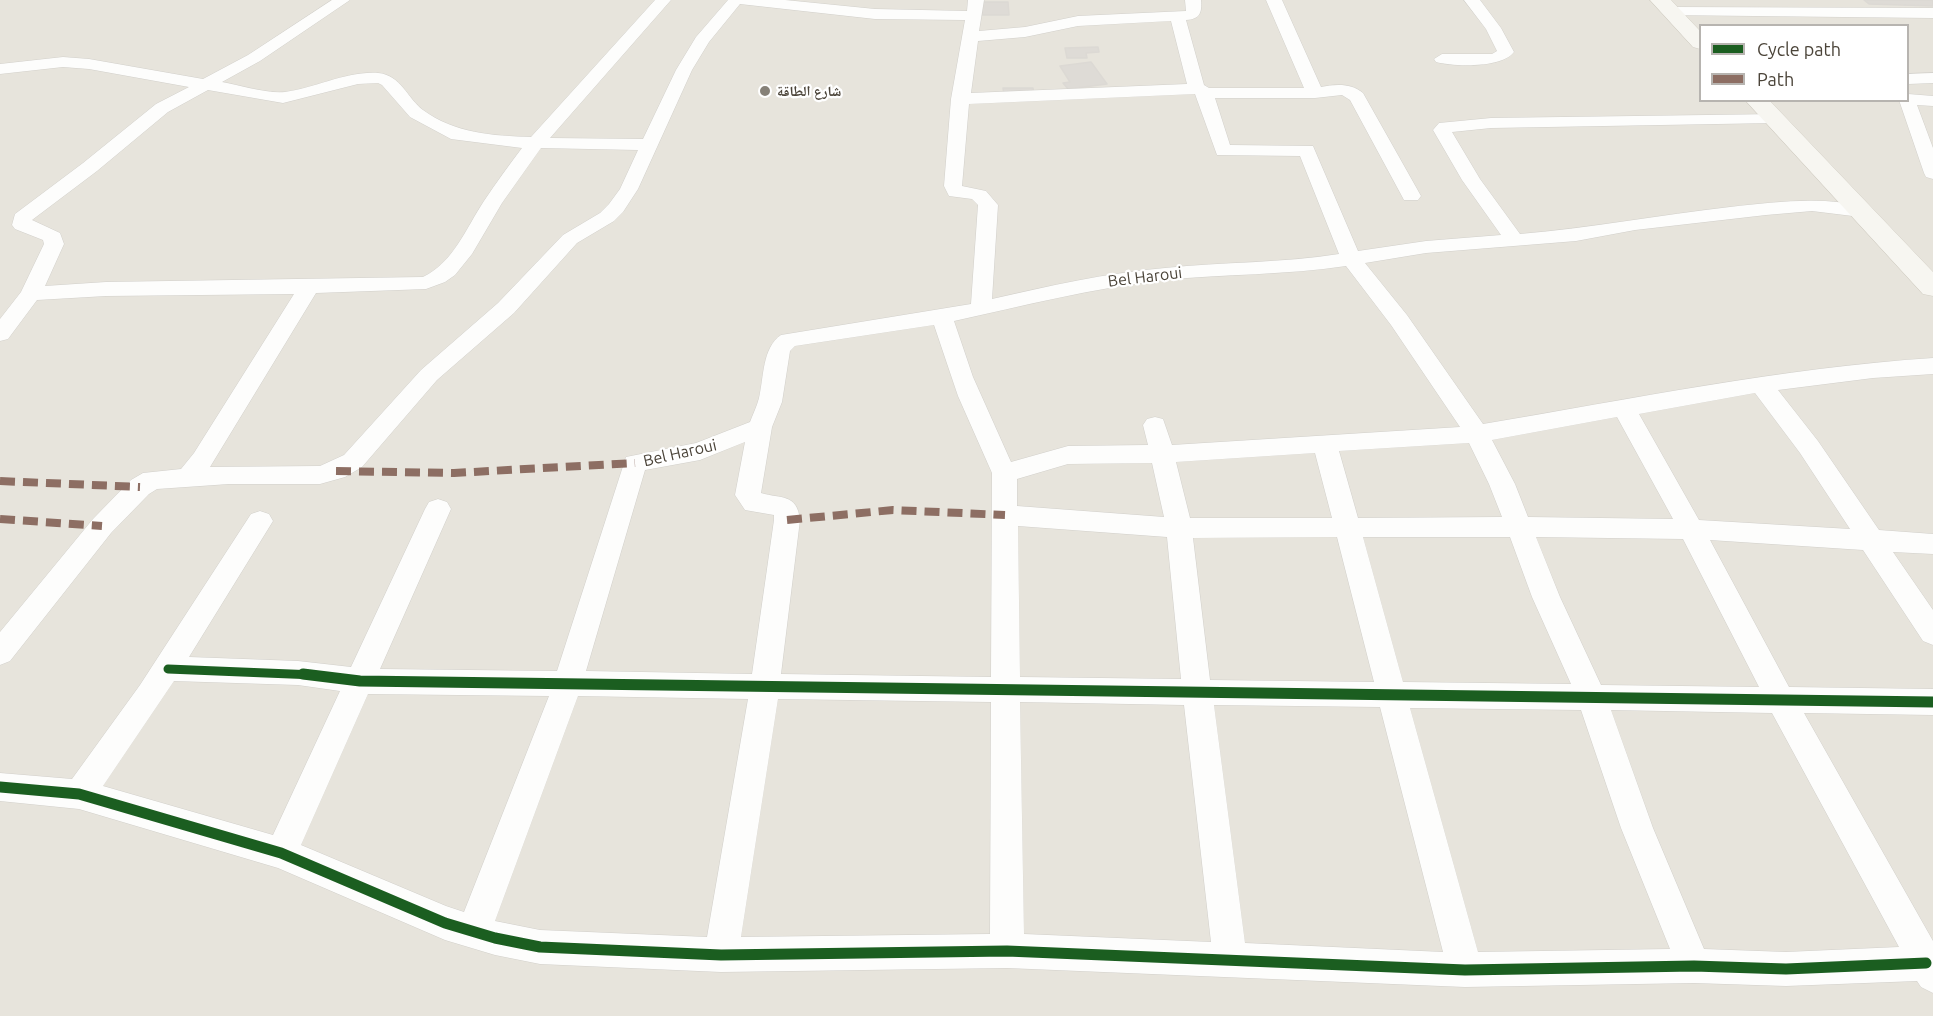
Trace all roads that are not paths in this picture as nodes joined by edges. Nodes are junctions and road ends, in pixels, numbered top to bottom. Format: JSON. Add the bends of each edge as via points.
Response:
{"nodes":[{"id":1,"x":342,"y":0,"type":"edge"},
{"id":2,"x":663,"y":0,"type":"edge"},
{"id":3,"x":736,"y":0,"type":"edge"},
{"id":4,"x":741,"y":0,"type":"edge"},
{"id":5,"x":855,"y":0,"type":"edge"},
{"id":6,"x":1192,"y":0,"type":"edge"},
{"id":7,"x":1274,"y":0,"type":"edge"},
{"id":8,"x":1472,"y":0,"type":"edge"},
{"id":9,"x":1854,"y":0,"type":"edge"},
{"id":10,"x":1665,"y":6,"type":"edge"},
{"id":11,"x":975,"y":8,"type":"edge"},
{"id":12,"x":837,"y":10,"type":"junction"},
{"id":13,"x":1832,"y":12,"type":"junction"},
{"id":14,"x":1867,"y":12,"type":"junction"},
{"id":15,"x":1933,"y":13,"type":"edge"},
{"id":16,"x":1177,"y":16,"type":"junction"},
{"id":17,"x":1846,"y":24,"type":"edge"},
{"id":18,"x":971,"y":37,"type":"junction"},
{"id":19,"x":1699,"y":41,"type":"edge"},
{"id":20,"x":1442,"y":59,"type":"dead end"},
{"id":21,"x":0,"y":69,"type":"edge"},
{"id":22,"x":1933,"y":78,"type":"edge"},
{"id":23,"x":1909,"y":79,"type":"edge"},
{"id":24,"x":202,"y":85,"type":"junction"},
{"id":25,"x":1202,"y":91,"type":"junction"},
{"id":26,"x":1315,"y":93,"type":"junction"},
{"id":27,"x":960,"y":99,"type":"junction"},
{"id":28,"x":1909,"y":100,"type":"edge"},
{"id":29,"x":1933,"y":101,"type":"edge"},
{"id":30,"x":1758,"y":102,"type":"edge"},
{"id":31,"x":1908,"y":102,"type":"edge"},
{"id":32,"x":1773,"y":118,"type":"junction"},
{"id":33,"x":537,"y":142,"type":"junction"},
{"id":34,"x":648,"y":145,"type":"junction"},
{"id":35,"x":1931,"y":163,"type":"edge"},
{"id":36,"x":1411,"y":196,"type":"dead end"},
{"id":37,"x":1861,"y":211,"type":"junction"},
{"id":38,"x":1515,"y":241,"type":"junction"},
{"id":39,"x":1352,"y":258,"type":"junction"},
{"id":40,"x":309,"y":287,"type":"junction"},
{"id":41,"x":1933,"y":288,"type":"edge"},
{"id":42,"x":31,"y":294,"type":"junction"},
{"id":43,"x":981,"y":310,"type":"junction"},
{"id":44,"x":942,"y":317,"type":"junction"},
{"id":45,"x":0,"y":334,"type":"edge"},
{"id":46,"x":1933,"y":366,"type":"edge"},
{"id":47,"x":1761,"y":384,"type":"junction"},
{"id":48,"x":1624,"y":409,"type":"junction"},
{"id":49,"x":1155,"y":425,"type":"dead end"},
{"id":50,"x":760,"y":427,"type":"junction"},
{"id":51,"x":1477,"y":434,"type":"junction"},
{"id":52,"x":1325,"y":443,"type":"junction"},
{"id":53,"x":1163,"y":454,"type":"junction"},
{"id":54,"x":1004,"y":472,"type":"junction"},
{"id":55,"x":189,"y":477,"type":"junction"},
{"id":56,"x":438,"y":509,"type":"dead end"},
{"id":57,"x":1005,"y":515,"type":"junction"},
{"id":58,"x":260,"y":521,"type":"dead end"},
{"id":59,"x":1348,"y":527,"type":"junction"},
{"id":60,"x":1518,"y":527,"type":"junction"},
{"id":61,"x":1179,"y":528,"type":"junction"},
{"id":62,"x":1690,"y":530,"type":"junction"},
{"id":63,"x":1872,"y":541,"type":"junction"},
{"id":64,"x":1933,"y":544,"type":"edge"},
{"id":65,"x":1933,"y":633,"type":"edge"},
{"id":66,"x":0,"y":652,"type":"edge"},
{"id":67,"x":168,"y":669,"type":"junction"},
{"id":68,"x":360,"y":681,"type":"junction"},
{"id":69,"x":568,"y":684,"type":"junction"},
{"id":70,"x":765,"y":687,"type":"junction"},
{"id":71,"x":1004,"y":690,"type":"junction"},
{"id":72,"x":1198,"y":692,"type":"junction"},
{"id":73,"x":1392,"y":695,"type":"junction"},
{"id":74,"x":1592,"y":698,"type":"junction"},
{"id":75,"x":1780,"y":700,"type":"junction"},
{"id":76,"x":1933,"y":702,"type":"edge"},
{"id":77,"x":0,"y":787,"type":"edge"},
{"id":78,"x":79,"y":794,"type":"junction"},
{"id":79,"x":281,"y":853,"type":"junction"},
{"id":80,"x":474,"y":930,"type":"junction"},
{"id":81,"x":1008,"y":951,"type":"junction"},
{"id":82,"x":721,"y":955,"type":"junction"},
{"id":83,"x":1230,"y":960,"type":"junction"},
{"id":84,"x":1694,"y":966,"type":"junction"},
{"id":85,"x":1930,"y":969,"type":"edge"},
{"id":86,"x":1465,"y":970,"type":"junction"}],
"edges":[{"from":1,"to":24,"type":"street","via":[[254,58]]},
{"from":2,"to":33,"type":"street"},
{"from":3,"to":34,"type":"street","via":[[702,40]]},
{"from":4,"to":12,"type":"street"},
{"from":5,"to":12,"type":"street"},
{"from":6,"to":16,"type":"street","via":[[1194,12]]},
{"from":7,"to":26,"type":"street"},
{"from":8,"to":20,"type":"street","via":[[1506,52],[1495,59]]},
{"from":9,"to":14,"type":"street"},
{"from":10,"to":13,"type":"street"},
{"from":10,"to":19,"type":"street"},
{"from":11,"to":12,"type":"street","via":[[875,14]]},
{"from":11,"to":18,"type":"street"},
{"from":13,"to":14,"type":"street"},
{"from":13,"to":17,"type":"street"},
{"from":14,"to":15,"type":"street"},
{"from":16,"to":18,"type":"street","via":[[1078,21],[1025,32]]},
{"from":16,"to":25,"type":"street"},
{"from":18,"to":27,"type":"street"},
{"from":21,"to":24,"type":"street","via":[[63,62],[117,67]]},
{"from":22,"to":23,"type":"street"},
{"from":24,"to":33,"type":"street","via":[[283,98],[358,79],[379,78],[393,86],[416,113],[457,135]]},
{"from":24,"to":42,"type":"street","via":[[152,115],[22,218],[22,225],[49,235],[54,241]]},
{"from":25,"to":26,"type":"street"},
{"from":25,"to":27,"type":"street"},
{"from":25,"to":39,"type":"street","via":[[1223,151],[1307,150]]},
{"from":26,"to":36,"type":"street","via":[[1339,89],[1353,92]]},
{"from":27,"to":43,"type":"street","via":[[953,190],[981,195],[988,205]]},
{"from":28,"to":29,"type":"street"},
{"from":30,"to":32,"type":"street"},
{"from":31,"to":35,"type":"street"},
{"from":32,"to":37,"type":"street"},
{"from":32,"to":38,"type":"street","via":[[1445,127],[1442,130],[1471,180]]},
{"from":33,"to":34,"type":"street"},
{"from":33,"to":40,"type":"street","via":[[444,275],[426,283]]},
{"from":34,"to":55,"type":"street","via":[[616,208],[570,239],[506,308],[429,375],[353,461],[320,475]]},
{"from":37,"to":38,"type":"street","name":"Bel Haroui","via":[[1812,205]]},
{"from":37,"to":41,"type":"street"},
{"from":38,"to":39,"type":"street","name":"Bel Haroui"},
{"from":39,"to":43,"type":"street","name":"Bel Haroui","via":[[1311,265],[1164,274],[1081,286]]},
{"from":39,"to":51,"type":"street"},
{"from":40,"to":42,"type":"street","via":[[106,289]]},
{"from":40,"to":55,"type":"street"},
{"from":42,"to":45,"type":"street"},
{"from":43,"to":44,"type":"street","name":"Bel Haroui"},
{"from":44,"to":50,"type":"street","name":"Bel Haroui","via":[[801,337],[782,345],[770,402]]},
{"from":44,"to":54,"type":"street","via":[[977,415]]},
{"from":46,"to":47,"type":"street"},
{"from":47,"to":48,"type":"street"},
{"from":47,"to":63,"type":"street"},
{"from":48,"to":51,"type":"street"},
{"from":48,"to":62,"type":"street"},
{"from":49,"to":53,"type":"street"},
{"from":50,"to":69,"type":"street","name":"Bel Haroui","via":[[700,451],[634,463]]},
{"from":50,"to":70,"type":"street","via":[[748,495],[754,503],[780,506],[786,510],[787,520]]},
{"from":51,"to":52,"type":"street"},
{"from":51,"to":60,"type":"street"},
{"from":52,"to":53,"type":"street"},
{"from":52,"to":59,"type":"street"},
{"from":53,"to":54,"type":"street","via":[[1068,455]]},
{"from":53,"to":61,"type":"street"},
{"from":54,"to":57,"type":"street"},
{"from":55,"to":66,"type":"street","via":[[152,480],[140,487],[102,526]]},
{"from":56,"to":68,"type":"street"},
{"from":57,"to":61,"type":"street"},
{"from":57,"to":71,"type":"street"},
{"from":58,"to":67,"type":"street"},
{"from":59,"to":60,"type":"street"},
{"from":59,"to":61,"type":"street"},
{"from":59,"to":73,"type":"street"},
{"from":60,"to":62,"type":"street"},
{"from":60,"to":74,"type":"street"},
{"from":61,"to":72,"type":"street"},
{"from":62,"to":63,"type":"street"},
{"from":62,"to":75,"type":"street"},
{"from":63,"to":64,"type":"street"},
{"from":63,"to":65,"type":"street"},
{"from":67,"to":68,"type":"street","via":[[298,673]]},
{"from":67,"to":78,"type":"street"},
{"from":68,"to":69,"type":"street"},
{"from":68,"to":79,"type":"street"},
{"from":69,"to":70,"type":"street"},
{"from":69,"to":80,"type":"street"},
{"from":70,"to":71,"type":"street"},
{"from":70,"to":82,"type":"street"},
{"from":71,"to":72,"type":"street"},
{"from":71,"to":81,"type":"street"},
{"from":72,"to":73,"type":"street"},
{"from":72,"to":83,"type":"street"},
{"from":73,"to":74,"type":"street"},
{"from":73,"to":86,"type":"street"},
{"from":74,"to":75,"type":"street"},
{"from":74,"to":84,"type":"street","via":[[1637,828]]},
{"from":75,"to":76,"type":"street"},
{"from":75,"to":85,"type":"street"},
{"from":77,"to":78,"type":"street"},
{"from":78,"to":79,"type":"street"},
{"from":79,"to":80,"type":"street","via":[[445,924]]},
{"from":80,"to":82,"type":"street","via":[[540,947]]},
{"from":81,"to":82,"type":"street"},
{"from":81,"to":83,"type":"street"},
{"from":83,"to":86,"type":"street"},
{"from":84,"to":85,"type":"street"},
{"from":84,"to":86,"type":"street"}]}
